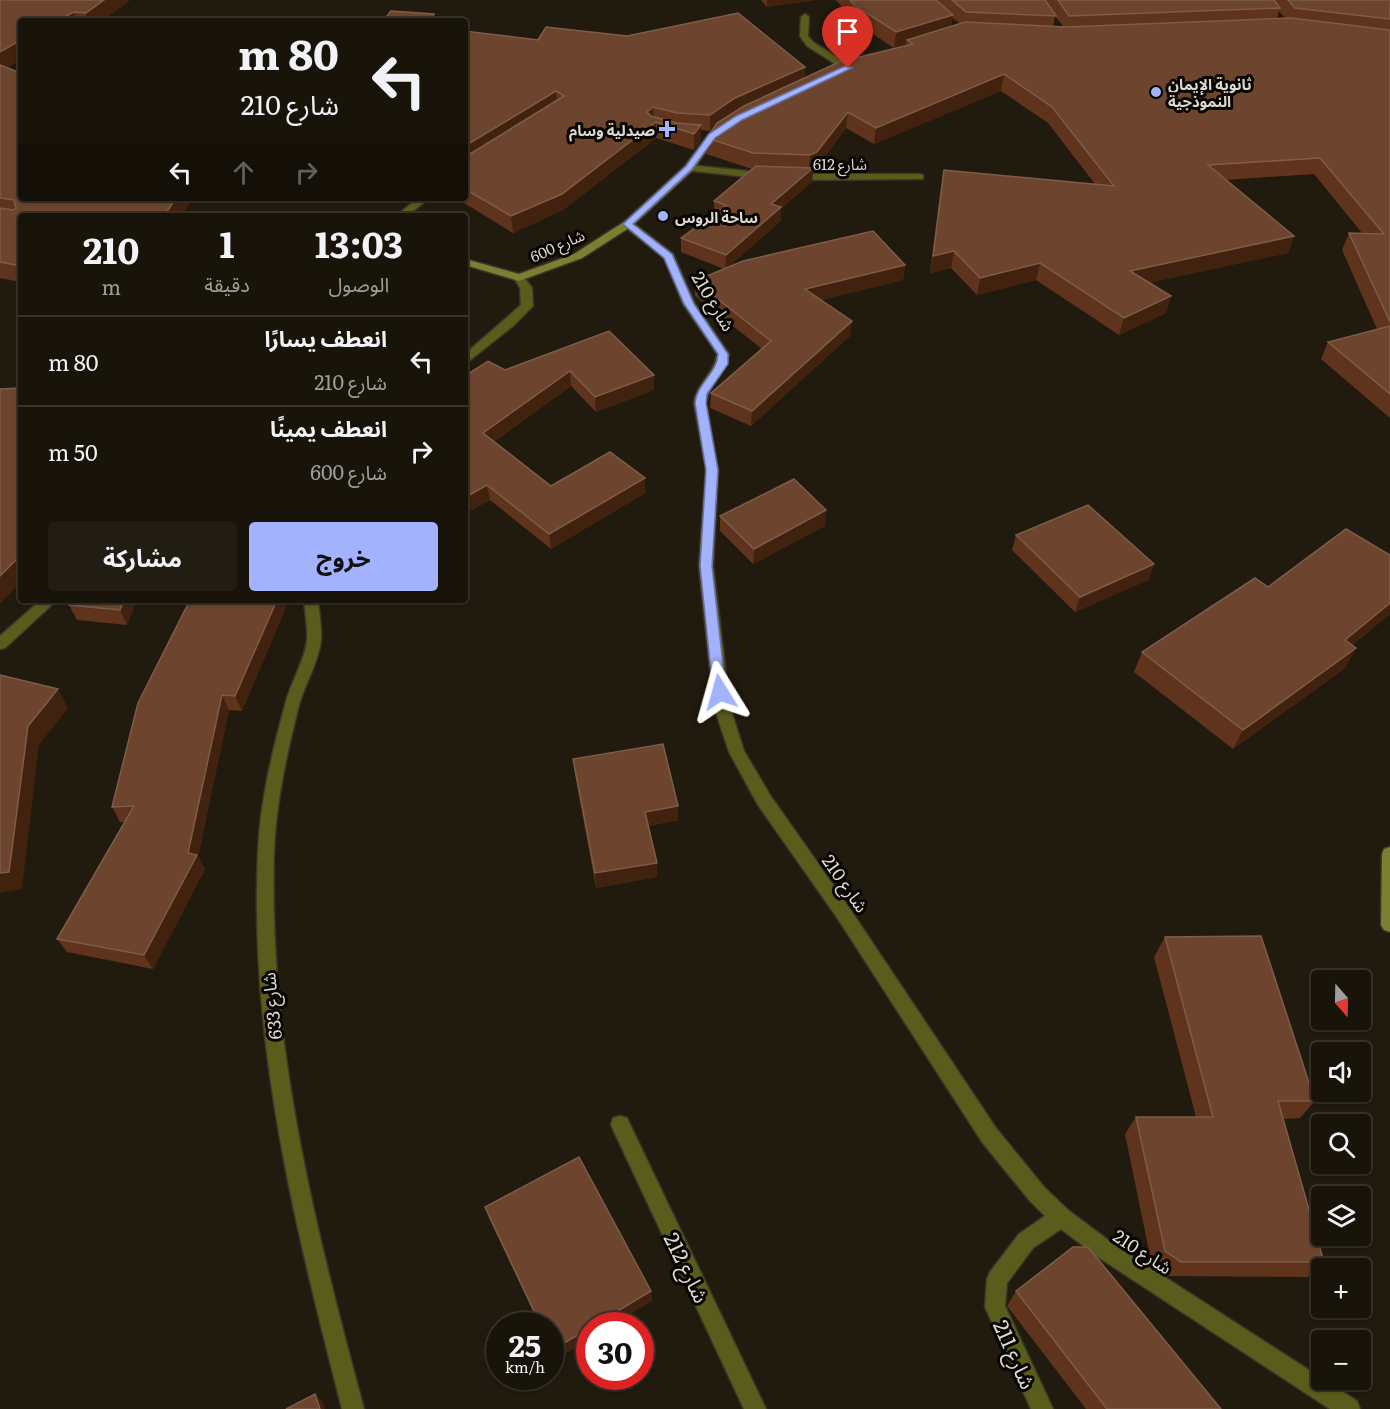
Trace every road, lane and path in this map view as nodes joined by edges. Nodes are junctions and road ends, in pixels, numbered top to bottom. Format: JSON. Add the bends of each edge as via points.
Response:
{"nodes":[{"id":1,"x":805,"y":17,"type":"dead end"},
{"id":2,"x":859,"y":64,"type":"edge"},
{"id":3,"x":848,"y":68,"type":"junction"},
{"id":4,"x":838,"y":72,"type":"edge"},
{"id":5,"x":730,"y":124,"type":"edge"},
{"id":6,"x":700,"y":135,"type":"edge"},
{"id":7,"x":712,"y":136,"type":"junction"},
{"id":8,"x":689,"y":168,"type":"junction"},
{"id":9,"x":919,"y":177,"type":"dead end"},
{"id":10,"x":420,"y":201,"type":"edge"},
{"id":11,"x":405,"y":213,"type":"edge"},
{"id":12,"x":627,"y":224,"type":"junction"},
{"id":13,"x":468,"y":263,"type":"edge"},
{"id":14,"x":519,"y":278,"type":"junction"},
{"id":15,"x":468,"y":358,"type":"edge"},
{"id":16,"x":47,"y":603,"type":"edge"},
{"id":17,"x":311,"y":603,"type":"edge"},
{"id":18,"x":0,"y":644,"type":"edge"},
{"id":19,"x":1390,"y":854,"type":"edge"},
{"id":20,"x":1390,"y":925,"type":"edge"},
{"id":21,"x":620,"y":1125,"type":"dead end"},
{"id":22,"x":1061,"y":1217,"type":"junction"},
{"id":23,"x":353,"y":1409,"type":"edge"},
{"id":24,"x":755,"y":1409,"type":"edge"},
{"id":25,"x":1042,"y":1409,"type":"edge"},
{"id":26,"x":1349,"y":1409,"type":"edge"}],
"edges":[{"from":1,"to":3,"type":"street","via":[[804,36],[810,44]]},
{"from":2,"to":3,"type":"main road"},
{"from":3,"to":4,"type":"main road"},
{"from":5,"to":7,"type":"main road","name":"شارع 600"},
{"from":6,"to":7,"type":"street"},
{"from":7,"to":8,"type":"main road","name":"شارع 600"},
{"from":8,"to":9,"type":"street","name":"شارع 612","via":[[782,177]]},
{"from":8,"to":12,"type":"main road","name":"شارع 600"},
{"from":10,"to":11,"type":"street"},
{"from":12,"to":14,"type":"main road","name":"شارع 600","via":[[578,256]]},
{"from":12,"to":22,"type":"street","name":"شارع 210","via":[[669,256],[689,304],[723,354],[723,364],[701,393],[700,403],[712,470],[706,566],[713,643],[722,707],[736,752],[764,800],[989,1135],[1012,1166]]},
{"from":13,"to":14,"type":"main road","name":"شارع 600"},
{"from":14,"to":15,"type":"street","via":[[526,288],[527,306]]},
{"from":16,"to":18,"type":"street"},
{"from":17,"to":23,"type":"street","name":"شارع 633","via":[[313,644],[295,693],[276,766],[268,827],[267,969],[276,1056],[304,1219]]},
{"from":19,"to":20,"type":"main road"},
{"from":21,"to":24,"type":"street","name":"شارع 212"},
{"from":22,"to":25,"type":"street","name":"شارع 211","via":[[1026,1241],[997,1279],[995,1307]]},
{"from":22,"to":26,"type":"street","name":"شارع 210","via":[[1105,1250]]}]}
